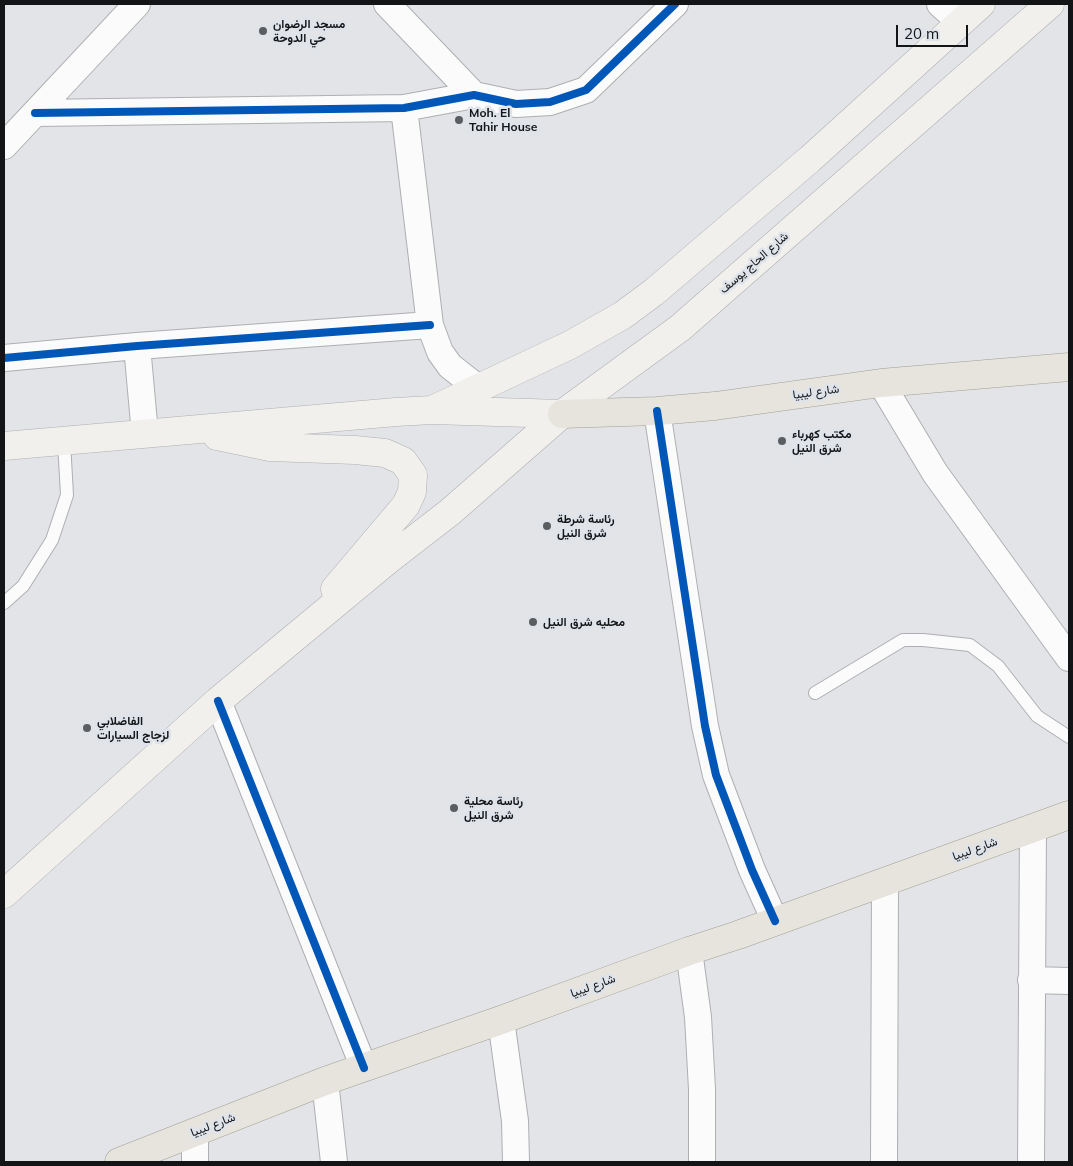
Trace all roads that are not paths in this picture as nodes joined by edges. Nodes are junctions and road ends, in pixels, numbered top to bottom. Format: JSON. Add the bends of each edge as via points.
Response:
{"nodes":[{"id":1,"x":136,"y":4,"type":"edge"},
{"id":2,"x":387,"y":4,"type":"edge"},
{"id":3,"x":940,"y":4,"type":"edge"},
{"id":4,"x":981,"y":4,"type":"edge"},
{"id":5,"x":1050,"y":4,"type":"edge"},
{"id":6,"x":670,"y":6,"type":"edge"},
{"id":7,"x":960,"y":22,"type":"junction"},
{"id":8,"x":474,"y":96,"type":"junction"},
{"id":9,"x":404,"y":108,"type":"junction"},
{"id":10,"x":35,"y":113,"type":"junction"},
{"id":11,"x":4,"y":146,"type":"edge"},
{"id":12,"x":430,"y":326,"type":"junction"},
{"id":13,"x":136,"y":346,"type":"junction"},
{"id":14,"x":4,"y":358,"type":"edge"},
{"id":15,"x":1069,"y":367,"type":"edge"},
{"id":16,"x":881,"y":383,"type":"junction"},
{"id":17,"x":478,"y":388,"type":"junction"},
{"id":18,"x":432,"y":410,"type":"junction"},
{"id":19,"x":657,"y":411,"type":"junction"},
{"id":20,"x":562,"y":414,"type":"junction"},
{"id":21,"x":184,"y":430,"type":"junction"},
{"id":22,"x":145,"y":434,"type":"junction"},
{"id":23,"x":64,"y":442,"type":"junction"},
{"id":24,"x":4,"y":446,"type":"edge"},
{"id":25,"x":4,"y":603,"type":"edge"},
{"id":26,"x":292,"y":640,"type":"junction"},
{"id":27,"x":1069,"y":658,"type":"edge"},
{"id":28,"x":815,"y":693,"type":"dead end"},
{"id":29,"x":218,"y":701,"type":"junction"},
{"id":30,"x":1069,"y":737,"type":"edge"},
{"id":31,"x":1069,"y":815,"type":"edge"},
{"id":32,"x":1032,"y":828,"type":"junction"},
{"id":33,"x":885,"y":882,"type":"junction"},
{"id":34,"x":4,"y":894,"type":"edge"},
{"id":35,"x":775,"y":921,"type":"junction"},
{"id":36,"x":689,"y":951,"type":"junction"},
{"id":37,"x":1031,"y":980,"type":"junction"},
{"id":38,"x":1069,"y":981,"type":"edge"},
{"id":39,"x":501,"y":1020,"type":"junction"},
{"id":40,"x":364,"y":1068,"type":"junction"},
{"id":41,"x":325,"y":1081,"type":"junction"},
{"id":42,"x":195,"y":1132,"type":"junction"},
{"id":43,"x":119,"y":1162,"type":"edge"},
{"id":44,"x":195,"y":1162,"type":"edge"},
{"id":45,"x":334,"y":1162,"type":"edge"},
{"id":46,"x":516,"y":1162,"type":"edge"},
{"id":47,"x":702,"y":1162,"type":"edge"},
{"id":48,"x":884,"y":1162,"type":"edge"},
{"id":49,"x":1031,"y":1162,"type":"edge"}],
"edges":[{"from":1,"to":10,"type":"street"},
{"from":2,"to":8,"type":"street"},
{"from":3,"to":7,"type":"street"},
{"from":4,"to":7,"type":"main road"},
{"from":5,"to":20,"type":"main road","name":"شارع الحاج يوسف","via":[[680,328]]},
{"from":6,"to":8,"type":"street","via":[[586,90],[550,102],[516,104]]},
{"from":7,"to":17,"type":"main road","via":[[810,159],[624,315],[570,345]]},
{"from":8,"to":9,"type":"street"},
{"from":9,"to":10,"type":"street"},
{"from":9,"to":12,"type":"street"},
{"from":10,"to":11,"type":"street"},
{"from":12,"to":13,"type":"street"},
{"from":12,"to":17,"type":"street","via":[[440,352],[450,366]]},
{"from":13,"to":14,"type":"street"},
{"from":13,"to":22,"type":"street"},
{"from":15,"to":16,"type":"main road","name":"شارع ليبيا"},
{"from":16,"to":19,"type":"main road","name":"شارع ليبيا"},
{"from":16,"to":27,"type":"street","via":[[935,473]]},
{"from":17,"to":18,"type":"main road"},
{"from":18,"to":20,"type":"main road"},
{"from":18,"to":21,"type":"main road"},
{"from":19,"to":20,"type":"main road","name":"شارع ليبيا"},
{"from":19,"to":35,"type":"street","via":[[705,726],[716,775]]},
{"from":20,"to":26,"type":"main road","name":"شارع الحاج يوسف","via":[[450,512]]},
{"from":21,"to":22,"type":"main road"},
{"from":21,"to":26,"type":"main road","via":[[270,446],[385,453],[403,461],[413,475],[412,492],[406,505]]},
{"from":22,"to":23,"type":"main road"},
{"from":23,"to":24,"type":"main road"},
{"from":23,"to":25,"type":"lane","via":[[67,495],[52,540],[23,586]]},
{"from":26,"to":29,"type":"main road"},
{"from":28,"to":30,"type":"lane","via":[[903,640],[970,645],[998,666],[1037,716]]},
{"from":29,"to":34,"type":"main road"},
{"from":29,"to":40,"type":"street"},
{"from":31,"to":32,"type":"main road","name":"شارع ليبيا"},
{"from":32,"to":33,"type":"main road","name":"شارع ليبيا"},
{"from":32,"to":37,"type":"street"},
{"from":33,"to":35,"type":"main road","name":"شارع ليبيا"},
{"from":33,"to":48,"type":"street"},
{"from":35,"to":36,"type":"main road","name":"شارع ليبيا"},
{"from":36,"to":39,"type":"main road","name":"شارع ليبيا"},
{"from":36,"to":47,"type":"street","via":[[698,1017]]},
{"from":37,"to":38,"type":"street"},
{"from":37,"to":49,"type":"street"},
{"from":39,"to":40,"type":"main road","name":"شارع ليبيا"},
{"from":39,"to":46,"type":"street","via":[[515,1121]]},
{"from":40,"to":41,"type":"main road","name":"شارع ليبيا"},
{"from":41,"to":42,"type":"main road","name":"شارع ليبيا"},
{"from":41,"to":45,"type":"street"},
{"from":42,"to":43,"type":"main road","name":"شارع ليبيا"},
{"from":42,"to":44,"type":"street"}]}
